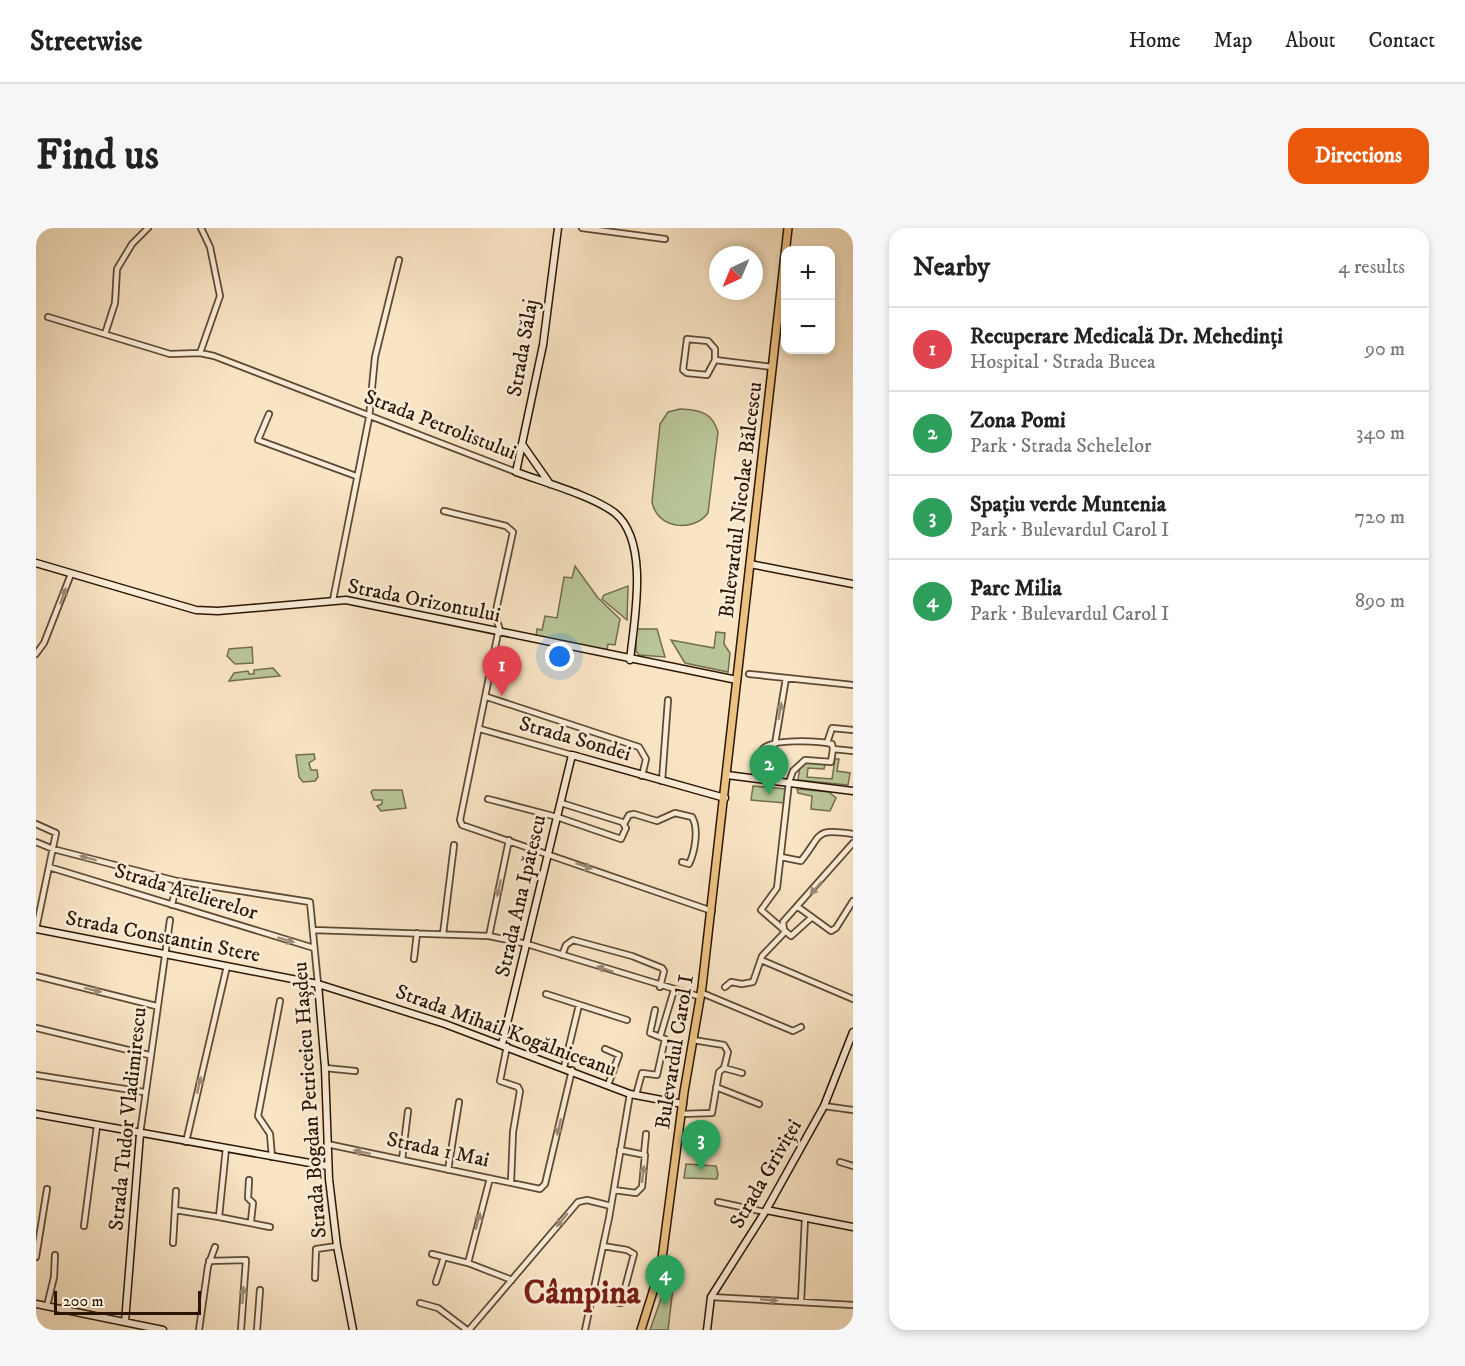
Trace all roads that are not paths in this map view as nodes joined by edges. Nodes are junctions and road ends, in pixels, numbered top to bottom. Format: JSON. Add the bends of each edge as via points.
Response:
{"nodes":[{"id":1,"x":148,"y":228,"type":"edge"},
{"id":2,"x":201,"y":228,"type":"edge"},
{"id":3,"x":558,"y":228,"type":"edge"},
{"id":4,"x":582,"y":228,"type":"edge"},
{"id":5,"x":788,"y":228,"type":"edge"},
{"id":6,"x":664,"y":239,"type":"dead end"},
{"id":7,"x":399,"y":260,"type":"dead end"},
{"id":8,"x":48,"y":317,"type":"dead end"},
{"id":9,"x":105,"y":334,"type":"junction"},
{"id":10,"x":200,"y":353,"type":"junction"},
{"id":11,"x":715,"y":360,"type":"junction"},
{"id":12,"x":772,"y":367,"type":"junction"},
{"id":13,"x":269,"y":414,"type":"dead end"},
{"id":14,"x":369,"y":418,"type":"junction"},
{"id":15,"x":522,"y":444,"type":"junction"},
{"id":16,"x":516,"y":472,"type":"junction"},
{"id":17,"x":356,"y":476,"type":"junction"},
{"id":18,"x":553,"y":486,"type":"junction"},
{"id":19,"x":444,"y":511,"type":"dead end"},
{"id":20,"x":36,"y":563,"type":"edge"},
{"id":21,"x":750,"y":564,"type":"junction"},
{"id":22,"x":71,"y":573,"type":"junction"},
{"id":23,"x":853,"y":584,"type":"edge"},
{"id":24,"x":333,"y":600,"type":"junction"},
{"id":25,"x":500,"y":633,"type":"junction"},
{"id":26,"x":36,"y":654,"type":"edge"},
{"id":27,"x":630,"y":660,"type":"junction"},
{"id":28,"x":749,"y":674,"type":"dead end"},
{"id":29,"x":786,"y":678,"type":"junction"},
{"id":30,"x":737,"y":681,"type":"junction"},
{"id":31,"x":853,"y":685,"type":"edge"},
{"id":32,"x":487,"y":697,"type":"junction"},
{"id":33,"x":668,"y":700,"type":"dead end"},
{"id":34,"x":480,"y":729,"type":"junction"},
{"id":35,"x":853,"y":730,"type":"edge"},
{"id":36,"x":827,"y":743,"type":"junction"},
{"id":37,"x":775,"y":744,"type":"junction"},
{"id":38,"x":833,"y":749,"type":"junction"},
{"id":39,"x":853,"y":751,"type":"edge"},
{"id":40,"x":572,"y":755,"type":"junction"},
{"id":41,"x":727,"y":775,"type":"junction"},
{"id":42,"x":642,"y":776,"type":"junction"},
{"id":43,"x":754,"y":778,"type":"junction"},
{"id":44,"x":662,"y":781,"type":"junction"},
{"id":45,"x":789,"y":782,"type":"junction"},
{"id":46,"x":853,"y":791,"type":"edge"},
{"id":47,"x":725,"y":798,"type":"junction"},
{"id":48,"x":488,"y":799,"type":"dead end"},
{"id":49,"x":561,"y":803,"type":"junction"},
{"id":50,"x":557,"y":817,"type":"junction"},
{"id":51,"x":36,"y":824,"type":"edge"},
{"id":52,"x":624,"y":824,"type":"junction"},
{"id":53,"x":853,"y":834,"type":"edge"},
{"id":54,"x":509,"y":840,"type":"junction"},
{"id":55,"x":36,"y":842,"type":"edge"},
{"id":56,"x":853,"y":843,"type":"edge"},
{"id":57,"x":454,"y":845,"type":"dead end"},
{"id":58,"x":52,"y":849,"type":"junction"},
{"id":59,"x":549,"y":854,"type":"junction"},
{"id":60,"x":781,"y":857,"type":"junction"},
{"id":61,"x":682,"y":862,"type":"dead end"},
{"id":62,"x":49,"y":867,"type":"junction"},
{"id":63,"x":177,"y":881,"type":"junction"},
{"id":64,"x":853,"y":901,"type":"edge"},
{"id":65,"x":38,"y":904,"type":"edge"},
{"id":66,"x":172,"y":905,"type":"junction"},
{"id":67,"x":798,"y":907,"type":"junction"},
{"id":68,"x":712,"y":911,"type":"junction"},
{"id":69,"x":811,"y":918,"type":"junction"},
{"id":70,"x":170,"y":920,"type":"dead end"},
{"id":71,"x":36,"y":929,"type":"edge"},
{"id":72,"x":313,"y":930,"type":"junction"},
{"id":73,"x":417,"y":933,"type":"junction"},
{"id":74,"x":784,"y":933,"type":"junction"},
{"id":75,"x":443,"y":934,"type":"junction"},
{"id":76,"x":489,"y":936,"type":"junction"},
{"id":77,"x":527,"y":944,"type":"junction"},
{"id":78,"x":314,"y":948,"type":"junction"},
{"id":79,"x":164,"y":955,"type":"junction"},
{"id":80,"x":562,"y":955,"type":"junction"},
{"id":81,"x":414,"y":958,"type":"dead end"},
{"id":82,"x":761,"y":960,"type":"junction"},
{"id":83,"x":227,"y":966,"type":"junction"},
{"id":84,"x":36,"y":976,"type":"edge"},
{"id":85,"x":318,"y":984,"type":"junction"},
{"id":86,"x":660,"y":987,"type":"junction"},
{"id":87,"x":724,"y":987,"type":"dead end"},
{"id":88,"x":674,"y":990,"type":"junction"},
{"id":89,"x":546,"y":994,"type":"dead end"},
{"id":90,"x":701,"y":995,"type":"junction"},
{"id":91,"x":853,"y":999,"type":"edge"},
{"id":92,"x":280,"y":1001,"type":"dead end"},
{"id":93,"x":579,"y":1005,"type":"junction"},
{"id":94,"x":156,"y":1006,"type":"junction"},
{"id":95,"x":655,"y":1010,"type":"dead end"},
{"id":96,"x":627,"y":1020,"type":"dead end"},
{"id":97,"x":801,"y":1027,"type":"dead end"},
{"id":98,"x":36,"y":1028,"type":"edge"},
{"id":99,"x":853,"y":1032,"type":"edge"},
{"id":100,"x":660,"y":1037,"type":"junction"},
{"id":101,"x":693,"y":1040,"type":"junction"},
{"id":102,"x":505,"y":1045,"type":"junction"},
{"id":103,"x":606,"y":1049,"type":"dead end"},
{"id":104,"x":149,"y":1055,"type":"junction"},
{"id":105,"x":564,"y":1067,"type":"junction"},
{"id":106,"x":325,"y":1068,"type":"junction"},
{"id":107,"x":724,"y":1068,"type":"junction"},
{"id":108,"x":572,"y":1070,"type":"junction"},
{"id":109,"x":355,"y":1071,"type":"dead end"},
{"id":110,"x":742,"y":1073,"type":"dead end"},
{"id":111,"x":36,"y":1075,"type":"edge"},
{"id":112,"x":608,"y":1085,"type":"junction"},
{"id":113,"x":716,"y":1087,"type":"junction"},
{"id":114,"x":144,"y":1092,"type":"junction"},
{"id":115,"x":633,"y":1094,"type":"junction"},
{"id":116,"x":459,"y":1102,"type":"dead end"},
{"id":117,"x":683,"y":1104,"type":"junction"},
{"id":118,"x":759,"y":1104,"type":"dead end"},
{"id":119,"x":824,"y":1106,"type":"junction"},
{"id":120,"x":853,"y":1110,"type":"edge"},
{"id":121,"x":408,"y":1111,"type":"dead end"},
{"id":122,"x":36,"y":1114,"type":"edge"},
{"id":123,"x":681,"y":1114,"type":"junction"},
{"id":124,"x":97,"y":1126,"type":"junction"},
{"id":125,"x":140,"y":1134,"type":"junction"},
{"id":126,"x":646,"y":1134,"type":"dead end"},
{"id":127,"x":186,"y":1142,"type":"junction"},
{"id":128,"x":327,"y":1144,"type":"junction"},
{"id":129,"x":226,"y":1148,"type":"junction"},
{"id":130,"x":620,"y":1150,"type":"junction"},
{"id":131,"x":644,"y":1154,"type":"junction"},
{"id":132,"x":272,"y":1157,"type":"junction"},
{"id":133,"x":402,"y":1160,"type":"junction"},
{"id":134,"x":840,"y":1162,"type":"dead end"},
{"id":135,"x":327,"y":1166,"type":"junction"},
{"id":136,"x":853,"y":1166,"type":"edge"},
{"id":137,"x":448,"y":1170,"type":"junction"},
{"id":138,"x":490,"y":1178,"type":"junction"},
{"id":139,"x":249,"y":1180,"type":"dead end"},
{"id":140,"x":511,"y":1182,"type":"junction"},
{"id":141,"x":47,"y":1189,"type":"dead end"},
{"id":142,"x":614,"y":1190,"type":"junction"},
{"id":143,"x":176,"y":1191,"type":"dead end"},
{"id":144,"x":718,"y":1202,"type":"dead end"},
{"id":145,"x":611,"y":1206,"type":"junction"},
{"id":146,"x":175,"y":1210,"type":"junction"},
{"id":147,"x":766,"y":1211,"type":"junction"},
{"id":148,"x":219,"y":1216,"type":"junction"},
{"id":149,"x":805,"y":1218,"type":"junction"},
{"id":150,"x":251,"y":1221,"type":"junction"},
{"id":151,"x":84,"y":1226,"type":"dead end"},
{"id":152,"x":270,"y":1227,"type":"dead end"},
{"id":153,"x":853,"y":1227,"type":"edge"},
{"id":154,"x":173,"y":1243,"type":"dead end"},
{"id":155,"x":337,"y":1246,"type":"junction"},
{"id":156,"x":603,"y":1246,"type":"junction"},
{"id":157,"x":215,"y":1247,"type":"dead end"},
{"id":158,"x":432,"y":1254,"type":"dead end"},
{"id":159,"x":55,"y":1255,"type":"dead end"},
{"id":160,"x":36,"y":1257,"type":"edge"},
{"id":161,"x":444,"y":1257,"type":"junction"},
{"id":162,"x":209,"y":1261,"type":"junction"},
{"id":163,"x":468,"y":1263,"type":"junction"},
{"id":164,"x":315,"y":1278,"type":"dead end"},
{"id":165,"x":512,"y":1280,"type":"junction"},
{"id":166,"x":436,"y":1282,"type":"dead end"},
{"id":167,"x":260,"y":1290,"type":"dead end"},
{"id":168,"x":711,"y":1297,"type":"junction"},
{"id":169,"x":592,"y":1298,"type":"junction"},
{"id":170,"x":801,"y":1302,"type":"junction"},
{"id":171,"x":420,"y":1303,"type":"dead end"},
{"id":172,"x":36,"y":1304,"type":"edge"},
{"id":173,"x":853,"y":1305,"type":"edge"},
{"id":174,"x":47,"y":1306,"type":"junction"},
{"id":175,"x":125,"y":1322,"type":"junction"},
{"id":176,"x":163,"y":1330,"type":"edge"},
{"id":177,"x":199,"y":1330,"type":"edge"},
{"id":178,"x":241,"y":1330,"type":"edge"},
{"id":179,"x":257,"y":1330,"type":"edge"},
{"id":180,"x":353,"y":1330,"type":"edge"},
{"id":181,"x":468,"y":1330,"type":"edge"},
{"id":182,"x":585,"y":1330,"type":"edge"},
{"id":183,"x":641,"y":1330,"type":"edge"},
{"id":184,"x":707,"y":1330,"type":"edge"}],
"edges":[{"from":1,"to":9,"type":"street","via":[[132,244],[117,269],[115,303]]},
{"from":2,"to":10,"type":"street","via":[[210,247],[219,296]]},
{"from":3,"to":15,"type":"street","name":"Strada Sălaj","via":[[543,345]]},
{"from":4,"to":6,"type":"street"},
{"from":5,"to":12,"type":"main road","name":"Bulevardul Nicolae Bălcescu"},
{"from":7,"to":14,"type":"street","via":[[375,357]]},
{"from":8,"to":9,"type":"street","name":"Strada Petrolistului"},
{"from":9,"to":10,"type":"street","name":"Strada Petrolistului","via":[[170,354]]},
{"from":10,"to":14,"type":"street","name":"Strada Petrolistului"},
{"from":11,"to":11,"type":"street","via":[[715,349],[708,341],[687,339],[683,370],[707,375]]},
{"from":11,"to":12,"type":"street"},
{"from":12,"to":21,"type":"main road","name":"Bulevardul Nicolae Bălcescu"},
{"from":13,"to":17,"type":"street","via":[[258,441]]},
{"from":14,"to":16,"type":"street","name":"Strada Petrolistului"},
{"from":14,"to":17,"type":"street"},
{"from":15,"to":16,"type":"street","name":"Strada Sălaj"},
{"from":15,"to":18,"type":"street"},
{"from":16,"to":18,"type":"street","name":"Strada Petrolistului"},
{"from":17,"to":24,"type":"street"},
{"from":18,"to":27,"type":"street","name":"Strada Petrolistului","via":[[611,511],[626,528],[637,563]]},
{"from":19,"to":25,"type":"street","via":[[506,526],[513,532],[495,615]]},
{"from":20,"to":22,"type":"street","name":"Strada Orizontului"},
{"from":21,"to":23,"type":"street"},
{"from":21,"to":30,"type":"main road","name":"Bulevardul Nicolae Bălcescu"},
{"from":22,"to":24,"type":"street","name":"Strada Orizontului","via":[[196,610],[218,612]]},
{"from":26,"to":22,"type":"street","one_way":true},
{"from":24,"to":25,"type":"street","name":"Strada Orizontului"},
{"from":25,"to":27,"type":"street","name":"Strada Orizontului"},
{"from":25,"to":32,"type":"street"},
{"from":27,"to":30,"type":"street","name":"Strada Orizontului"},
{"from":28,"to":29,"type":"street"},
{"from":29,"to":31,"type":"street"},
{"from":37,"to":29,"type":"street","one_way":true},
{"from":30,"to":41,"type":"main road","name":"Bulevardul Nicolae Bălcescu"},
{"from":32,"to":34,"type":"street"},
{"from":32,"to":42,"type":"street","via":[[639,747],[646,759]]},
{"from":33,"to":44,"type":"street","name":"Strada Sondei"},
{"from":34,"to":40,"type":"street","name":"Strada Sondei"},
{"from":34,"to":54,"type":"street","via":[[460,822],[464,827]]},
{"from":35,"to":36,"type":"street","via":[[832,728]]},
{"from":36,"to":37,"type":"street","via":[[798,740]]},
{"from":36,"to":38,"type":"street"},
{"from":37,"to":43,"type":"street","via":[[761,752]]},
{"from":38,"to":39,"type":"street"},
{"from":38,"to":45,"type":"street","via":[[831,762],[805,760],[793,771]]},
{"from":40,"to":42,"type":"street","name":"Strada Sondei"},
{"from":40,"to":49,"type":"street","name":"Strada Ana Ipătescu"},
{"from":41,"to":43,"type":"street"},
{"from":41,"to":47,"type":"main road","name":"Bulevardul Carol I"},
{"from":42,"to":44,"type":"street","name":"Strada Sondei"},
{"from":43,"to":45,"type":"street"},
{"from":44,"to":47,"type":"street","name":"Strada Sondei"},
{"from":45,"to":46,"type":"street"},
{"from":45,"to":60,"type":"street"},
{"from":47,"to":68,"type":"main road","name":"Bulevardul Carol I"},
{"from":48,"to":50,"type":"street"},
{"from":49,"to":50,"type":"street","name":"Strada Ana Ipătescu"},
{"from":49,"to":52,"type":"street"},
{"from":50,"to":52,"type":"street","via":[[619,840],[626,828]]},
{"from":50,"to":59,"type":"street","name":"Strada Ana Ipătescu"},
{"from":51,"to":58,"type":"street","via":[[56,833]]},
{"from":52,"to":61,"type":"street","via":[[634,814],[657,821],[675,813],[692,817],[692,859],[690,864]]},
{"from":53,"to":60,"type":"street","via":[[824,831],[801,861]]},
{"from":54,"to":59,"type":"street"},
{"from":54,"to":76,"type":"street","one_way":true},
{"from":55,"to":58,"type":"street"},
{"from":56,"to":67,"type":"street","one_way":true},
{"from":57,"to":75,"type":"street"},
{"from":58,"to":62,"type":"street"},
{"from":63,"to":58,"type":"street","one_way":true},
{"from":59,"to":68,"type":"street","one_way":true},
{"from":59,"to":77,"type":"street","name":"Strada Ana Ipătescu"},
{"from":60,"to":74,"type":"street","via":[[773,894],[761,910]]},
{"from":62,"to":65,"type":"street"},
{"from":62,"to":66,"type":"street","name":"Strada Atelierelor"},
{"from":63,"to":66,"type":"street"},
{"from":63,"to":72,"type":"street","name":"Strada Bogdan Petriceicu Hașdeu","via":[[310,902]]},
{"from":64,"to":69,"type":"street","via":[[832,930]]},
{"from":65,"to":71,"type":"street"},
{"from":66,"to":78,"type":"street","name":"Strada Atelierelor","one_way":true},
{"from":67,"to":69,"type":"street"},
{"from":67,"to":74,"type":"street","via":[[782,924]]},
{"from":68,"to":90,"type":"main road","name":"Bulevardul Carol I"},
{"from":69,"to":74,"type":"street","via":[[793,936]]},
{"from":70,"to":79,"type":"street","name":"Strada Tudor Vladimirescu"},
{"from":71,"to":79,"type":"street","name":"Strada Constantin Stere"},
{"from":72,"to":73,"type":"street"},
{"from":72,"to":78,"type":"street","name":"Strada Bogdan Petriceicu Hașdeu"},
{"from":73,"to":75,"type":"street"},
{"from":73,"to":81,"type":"street"},
{"from":74,"to":82,"type":"street"},
{"from":75,"to":76,"type":"street"},
{"from":76,"to":77,"type":"street"},
{"from":77,"to":80,"type":"street"},
{"from":77,"to":102,"type":"street","name":"Strada Ana Ipătescu"},
{"from":78,"to":85,"type":"street","name":"Strada Bogdan Petriceicu Hașdeu"},
{"from":79,"to":83,"type":"street","name":"Strada Constantin Stere"},
{"from":79,"to":94,"type":"street","name":"Strada Tudor Vladimirescu"},
{"from":86,"to":80,"type":"street","one_way":true},
{"from":80,"to":86,"type":"street","via":[[573,939],[632,956],[662,968]]},
{"from":82,"to":87,"type":"street","via":[[751,983],[731,982]]},
{"from":82,"to":91,"type":"street"},
{"from":83,"to":85,"type":"street","name":"Strada Constantin Stere"},
{"from":127,"to":83,"type":"street","one_way":true},
{"from":84,"to":94,"type":"street","one_way":true},
{"from":85,"to":102,"type":"street","name":"Strada Mihail Kogălniceanu"},
{"from":85,"to":106,"type":"street","name":"Strada Bogdan Petriceicu Hașdeu"},
{"from":86,"to":88,"type":"street"},
{"from":88,"to":90,"type":"street"},
{"from":88,"to":100,"type":"street"},
{"from":89,"to":93,"type":"street"},
{"from":90,"to":97,"type":"street","via":[[793,1031]]},
{"from":90,"to":101,"type":"main road","name":"Bulevardul Carol I"},
{"from":92,"to":132,"type":"street","via":[[258,1116],[270,1134]]},
{"from":93,"to":96,"type":"street"},
{"from":93,"to":105,"type":"street"},
{"from":94,"to":104,"type":"street","name":"Strada Tudor Vladimirescu"},
{"from":95,"to":100,"type":"street","via":[[650,1033]]},
{"from":98,"to":104,"type":"street"},
{"from":99,"to":119,"type":"street","name":"Strada Griviței"},
{"from":100,"to":115,"type":"street","via":[[665,1039],[657,1075],[642,1073]]},
{"from":101,"to":107,"type":"street","via":[[726,1046]]},
{"from":101,"to":117,"type":"main road","name":"Bulevardul Carol I"},
{"from":102,"to":105,"type":"street","name":"Strada Mihail Kogălniceanu"},
{"from":102,"to":140,"type":"street","via":[[500,1081],[520,1091]]},
{"from":103,"to":112,"type":"street","via":[[619,1055]]},
{"from":104,"to":114,"type":"street","name":"Strada Tudor Vladimirescu"},
{"from":105,"to":108,"type":"street","name":"Strada Mihail Kogălniceanu"},
{"from":106,"to":109,"type":"street"},
{"from":106,"to":128,"type":"street","name":"Strada Bogdan Petriceicu Hașdeu"},
{"from":107,"to":110,"type":"street"},
{"from":107,"to":113,"type":"street","via":[[719,1072]]},
{"from":108,"to":112,"type":"street","name":"Strada Mihail Kogălniceanu"},
{"from":108,"to":140,"type":"street","name":"Strada 1 Mai","one_way":true,"via":[[542,1188]]},
{"from":111,"to":114,"type":"street"},
{"from":112,"to":115,"type":"street","name":"Strada Mihail Kogălniceanu"},
{"from":113,"to":118,"type":"street"},
{"from":113,"to":123,"type":"street","via":[[711,1114]]},
{"from":114,"to":125,"type":"street","name":"Strada Tudor Vladimirescu"},
{"from":115,"to":117,"type":"street","name":"Strada Mihail Kogălniceanu"},
{"from":115,"to":130,"type":"street"},
{"from":116,"to":137,"type":"street"},
{"from":117,"to":123,"type":"main road","name":"Bulevardul Carol I"},
{"from":119,"to":120,"type":"street"},
{"from":119,"to":147,"type":"street","name":"Strada Griviței"},
{"from":121,"to":133,"type":"street"},
{"from":122,"to":124,"type":"street"},
{"from":123,"to":183,"type":"main road","name":"Bulevardul Carol I","via":[[661,1266]]},
{"from":124,"to":125,"type":"street"},
{"from":124,"to":151,"type":"street"},
{"from":125,"to":127,"type":"street"},
{"from":125,"to":175,"type":"street","name":"Strada Tudor Vladimirescu"},
{"from":126,"to":131,"type":"street"},
{"from":127,"to":129,"type":"street"},
{"from":133,"to":128,"type":"street","name":"Strada 1 Mai","one_way":true},
{"from":128,"to":135,"type":"street","name":"Strada Bogdan Petriceicu Hașdeu"},
{"from":129,"to":132,"type":"street"},
{"from":129,"to":148,"type":"street"},
{"from":130,"to":131,"type":"street"},
{"from":130,"to":142,"type":"street"},
{"from":142,"to":131,"type":"street","one_way":true,"via":[[640,1190]]},
{"from":132,"to":135,"type":"street"},
{"from":133,"to":137,"type":"street","name":"Strada 1 Mai"},
{"from":134,"to":136,"type":"street"},
{"from":135,"to":155,"type":"street","name":"Strada Bogdan Petriceicu Hașdeu"},
{"from":137,"to":138,"type":"street","name":"Strada 1 Mai"},
{"from":138,"to":140,"type":"street","name":"Strada 1 Mai"},
{"from":163,"to":138,"type":"street","one_way":true},
{"from":139,"to":150,"type":"street"},
{"from":141,"to":160,"type":"street"},
{"from":142,"to":145,"type":"street"},
{"from":143,"to":146,"type":"street"},
{"from":144,"to":147,"type":"street"},
{"from":145,"to":156,"type":"street"},
{"from":145,"to":165,"type":"street","one_way":true,"via":[[587,1200],[578,1202]]},
{"from":146,"to":148,"type":"street"},
{"from":146,"to":154,"type":"street"},
{"from":147,"to":149,"type":"street"},
{"from":147,"to":168,"type":"street","name":"Strada Griviței"},
{"from":148,"to":150,"type":"street"},
{"from":149,"to":153,"type":"street"},
{"from":149,"to":170,"type":"street"},
{"from":150,"to":152,"type":"street"},
{"from":155,"to":164,"type":"street","via":[[316,1249]]},
{"from":155,"to":180,"type":"street","name":"Strada Bogdan Petriceicu Hașdeu"},
{"from":156,"to":169,"type":"street"},
{"from":156,"to":169,"type":"street","via":[[634,1254],[621,1303]]},
{"from":157,"to":162,"type":"street"},
{"from":158,"to":161,"type":"street"},
{"from":159,"to":174,"type":"street"},
{"from":161,"to":163,"type":"street"},
{"from":161,"to":166,"type":"street"},
{"from":162,"to":177,"type":"street"},
{"from":178,"to":162,"type":"street","one_way":true,"via":[[246,1260]]},
{"from":163,"to":165,"type":"street"},
{"from":165,"to":181,"type":"street"},
{"from":167,"to":179,"type":"street"},
{"from":168,"to":170,"type":"street","one_way":true},
{"from":168,"to":184,"type":"street","name":"Strada Griviței"},
{"from":169,"to":182,"type":"street"},
{"from":170,"to":173,"type":"street"},
{"from":171,"to":181,"type":"street","via":[[438,1308]]},
{"from":172,"to":174,"type":"street"},
{"from":174,"to":175,"type":"street"},
{"from":175,"to":176,"type":"street"}]}
